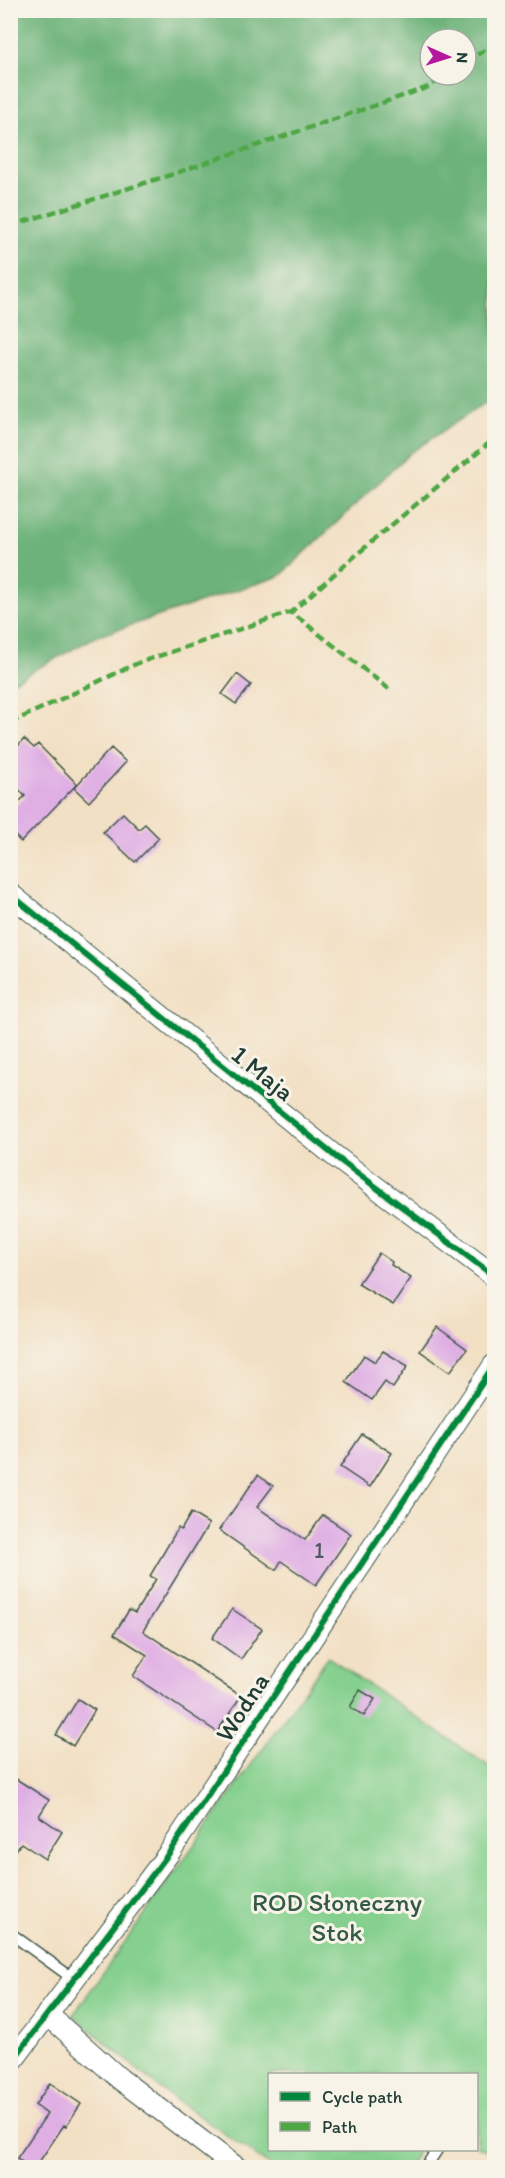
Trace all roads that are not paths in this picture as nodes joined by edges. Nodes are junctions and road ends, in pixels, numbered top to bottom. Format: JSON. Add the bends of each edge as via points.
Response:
{"nodes":[{"id":1,"x":10,"y":894,"type":"edge"},
{"id":2,"x":495,"y":1276,"type":"edge"},
{"id":3,"x":495,"y":1365,"type":"edge"},
{"id":4,"x":10,"y":1933,"type":"edge"},
{"id":5,"x":75,"y":1980,"type":"junction"},
{"id":6,"x":47,"y":2014,"type":"junction"},
{"id":7,"x":10,"y":2064,"type":"edge"},
{"id":8,"x":436,"y":2151,"type":"edge"},
{"id":9,"x":237,"y":2168,"type":"edge"},
{"id":10,"x":425,"y":2168,"type":"edge"}],
"edges":[{"from":1,"to":2,"type":"street","name":"1 Maja","via":[[336,1157]]},
{"from":3,"to":5,"type":"street","name":"Wodna","via":[[169,1853]]},
{"from":4,"to":5,"type":"lane"},
{"from":5,"to":6,"type":"street","name":"Wodna"},
{"from":6,"to":7,"type":"street","name":"Wodna"},
{"from":6,"to":9,"type":"street","via":[[120,2079]]},
{"from":8,"to":10,"type":"lane"}]}
